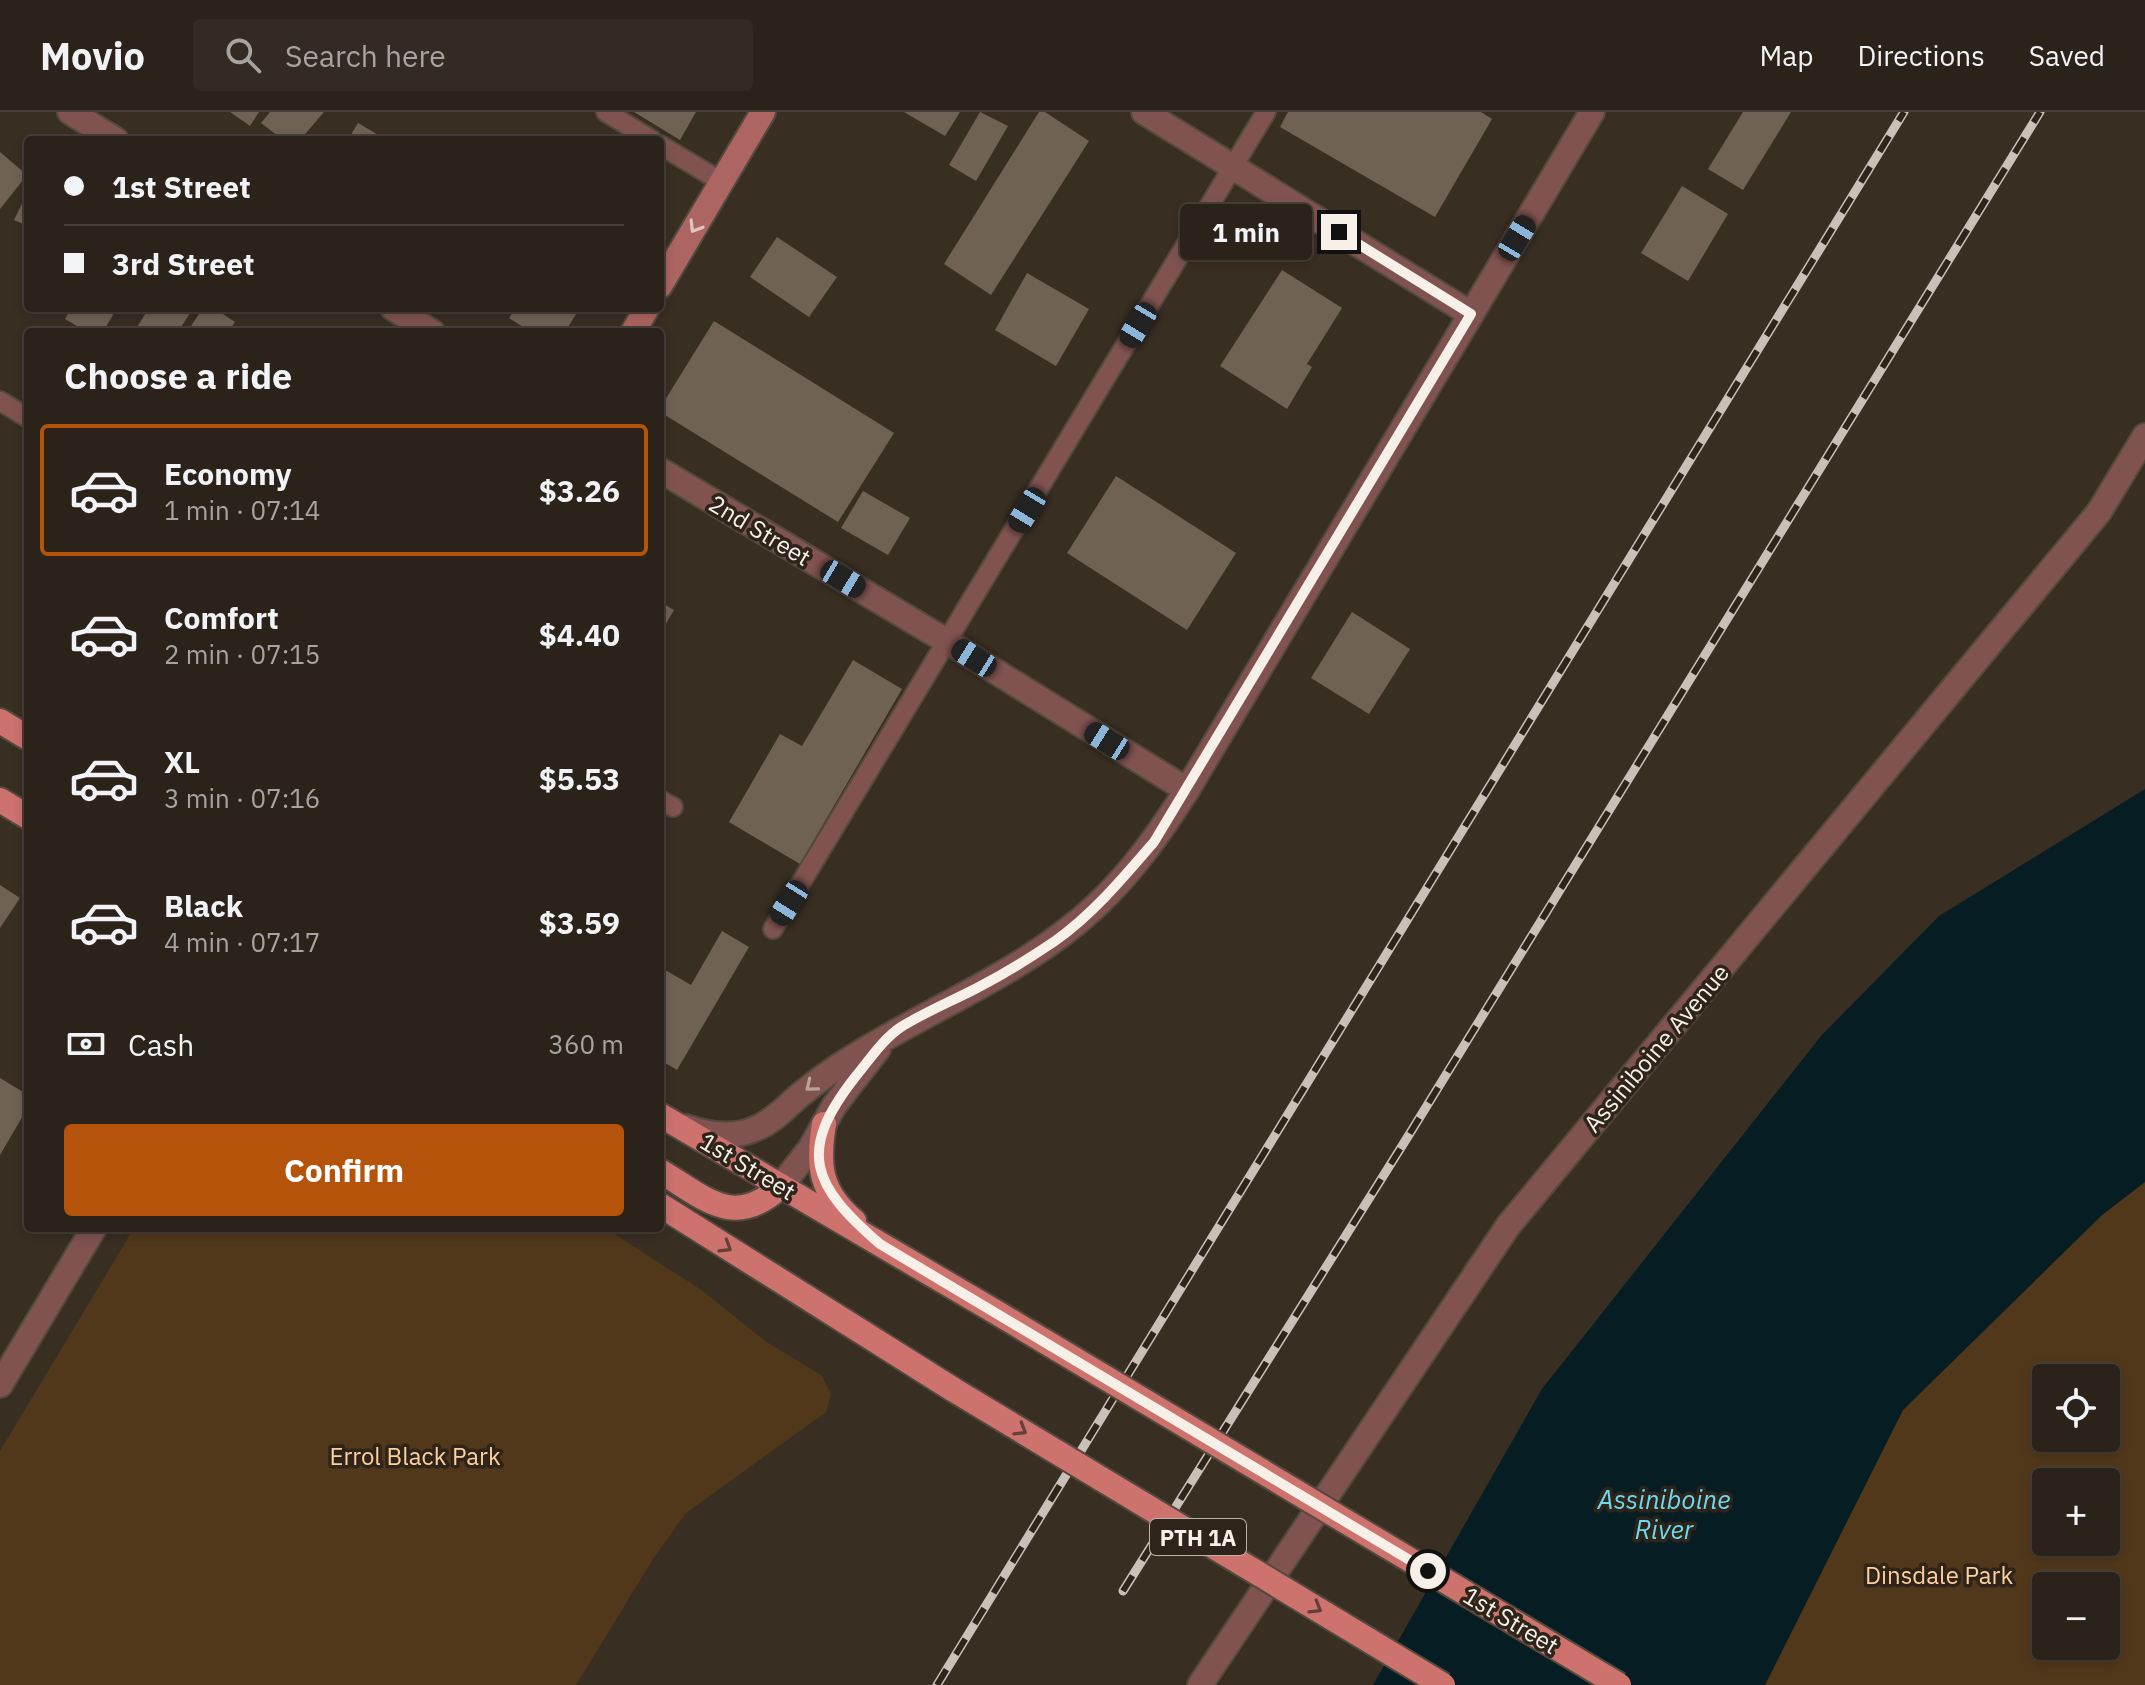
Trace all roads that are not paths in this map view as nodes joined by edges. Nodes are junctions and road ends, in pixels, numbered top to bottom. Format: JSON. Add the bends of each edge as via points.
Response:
{"nodes":[{"id":1,"x":70,"y":112,"type":"edge"},
{"id":2,"x":606,"y":112,"type":"edge"},
{"id":3,"x":763,"y":112,"type":"edge"},
{"id":4,"x":1144,"y":112,"type":"edge"},
{"id":5,"x":1266,"y":112,"type":"edge"},
{"id":6,"x":1592,"y":112,"type":"edge"},
{"id":7,"x":109,"y":136,"type":"edge"},
{"id":8,"x":645,"y":136,"type":"edge"},
{"id":9,"x":664,"y":147,"type":"edge"},
{"id":10,"x":1233,"y":167,"type":"junction"},
{"id":11,"x":722,"y":182,"type":"junction"},
{"id":12,"x":664,"y":279,"type":"edge"},
{"id":13,"x":400,"y":312,"type":"edge"},
{"id":14,"x":1471,"y":314,"type":"junction"},
{"id":15,"x":426,"y":328,"type":"edge"},
{"id":16,"x":0,"y":401,"type":"edge"},
{"id":17,"x":24,"y":416,"type":"edge"},
{"id":18,"x":2145,"y":436,"type":"edge"},
{"id":19,"x":664,"y":472,"type":"edge"},
{"id":20,"x":948,"y":642,"type":"junction"},
{"id":21,"x":0,"y":721,"type":"edge"},
{"id":22,"x":24,"y":736,"type":"edge"},
{"id":23,"x":1187,"y":790,"type":"junction"},
{"id":24,"x":0,"y":800,"type":"edge"},
{"id":25,"x":24,"y":815,"type":"edge"},
{"id":26,"x":773,"y":929,"type":"dead end"},
{"id":27,"x":900,"y":1028,"type":"junction"},
{"id":28,"x":665,"y":1118,"type":"edge"},
{"id":29,"x":824,"y":1124,"type":"junction"},
{"id":30,"x":664,"y":1173,"type":"edge"},
{"id":31,"x":781,"y":1186,"type":"junction"},
{"id":32,"x":664,"y":1208,"type":"edge"},
{"id":33,"x":92,"y":1232,"type":"edge"},
{"id":34,"x":880,"y":1244,"type":"junction"},
{"id":35,"x":0,"y":1385,"type":"edge"},
{"id":36,"x":1200,"y":1685,"type":"edge"},
{"id":37,"x":1443,"y":1685,"type":"edge"},
{"id":38,"x":1619,"y":1685,"type":"edge"}],
"edges":[{"from":1,"to":7,"type":"street"},
{"from":2,"to":8,"type":"lane"},
{"from":3,"to":11,"type":"street"},
{"from":4,"to":10,"type":"street"},
{"from":5,"to":10,"type":"lane"},
{"from":6,"to":14,"type":"street"},
{"from":9,"to":11,"type":"lane"},
{"from":10,"to":14,"type":"street"},
{"from":10,"to":20,"type":"lane"},
{"from":11,"to":12,"type":"street","one_way":true},
{"from":13,"to":15,"type":"street"},
{"from":14,"to":23,"type":"street"},
{"from":16,"to":17,"type":"lane"},
{"from":18,"to":36,"type":"street","name":"Assiniboine Avenue","via":[[2099,512],[1508,1226]]},
{"from":19,"to":20,"type":"street","name":"2nd Street"},
{"from":20,"to":23,"type":"street","name":"2nd Street"},
{"from":20,"to":26,"type":"lane"},
{"from":21,"to":22,"type":"main road"},
{"from":23,"to":27,"type":"street","via":[[1159,835],[1098,905],[1057,939]]},
{"from":24,"to":25,"type":"main road"},
{"from":27,"to":28,"type":"street","one_way":true,"via":[[823,1077],[757,1129],[714,1134]]},
{"from":27,"to":29,"type":"street","via":[[860,1071]]},
{"from":28,"to":31,"type":"main road","name":"1st Street"},
{"from":29,"to":31,"type":"street"},
{"from":29,"to":34,"type":"main road","via":[[821,1174],[846,1214]]},
{"from":30,"to":31,"type":"main road","via":[[728,1208],[755,1205]]},
{"from":31,"to":34,"type":"main road","name":"1st Street"},
{"from":32,"to":37,"type":"main road","number":"PTH 1A","one_way":true,"bridge":true,"via":[[954,1390]]},
{"from":33,"to":35,"type":"street"},
{"from":34,"to":38,"type":"main road","name":"1st Street","bridge":true}]}
